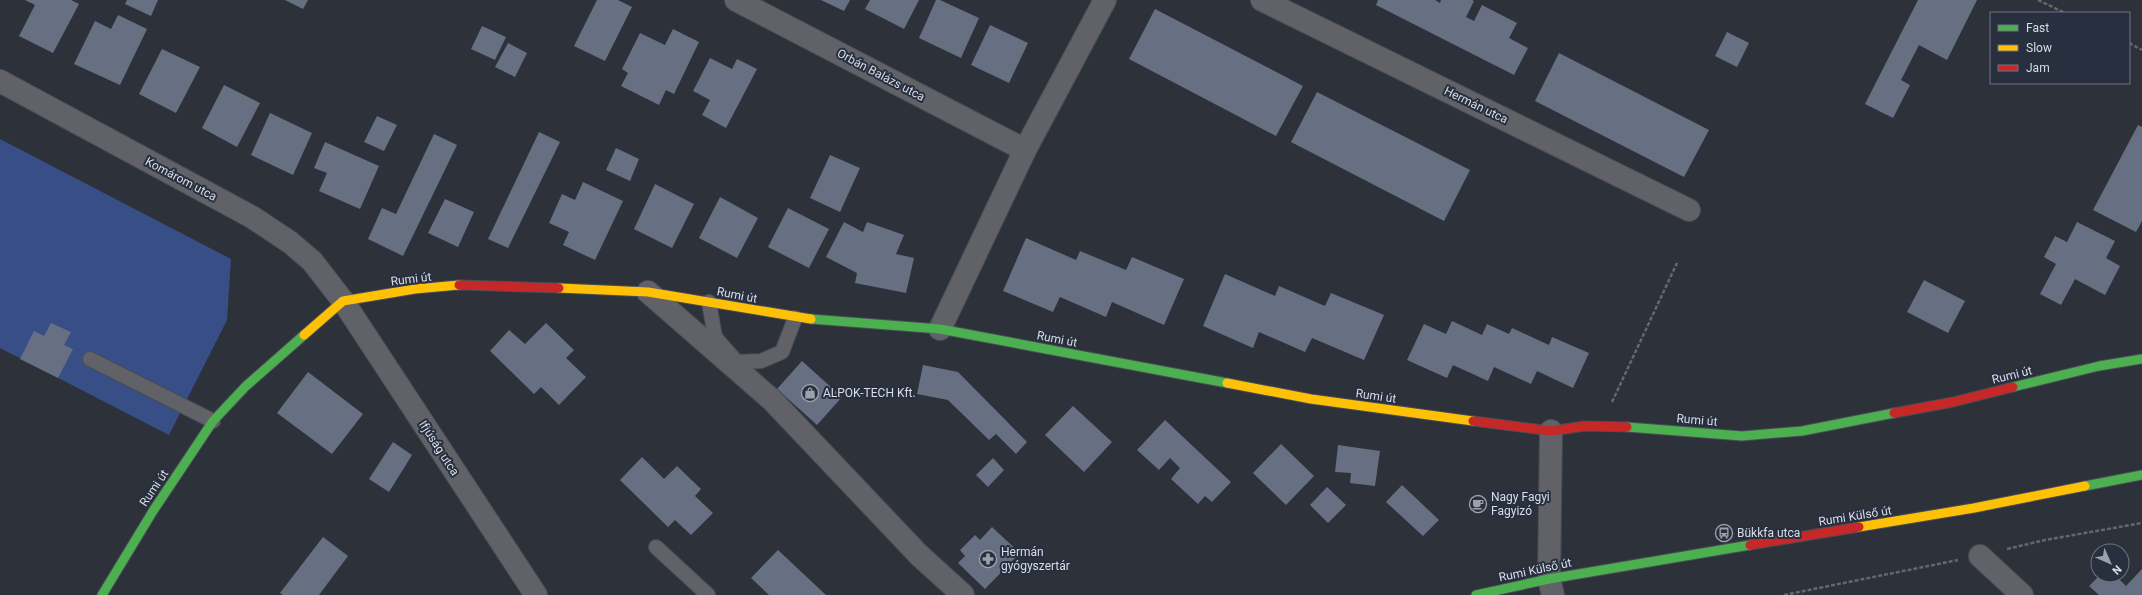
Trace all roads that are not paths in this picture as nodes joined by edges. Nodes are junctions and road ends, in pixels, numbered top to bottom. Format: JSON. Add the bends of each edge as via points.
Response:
{"nodes":[{"id":1,"x":736,"y":0,"type":"edge"},
{"id":2,"x":1105,"y":0,"type":"edge"},
{"id":3,"x":1262,"y":0,"type":"edge"},
{"id":4,"x":0,"y":81,"type":"edge"},
{"id":5,"x":1025,"y":150,"type":"junction"},
{"id":6,"x":1689,"y":210,"type":"dead end"},
{"id":7,"x":648,"y":292,"type":"junction"},
{"id":8,"x":343,"y":301,"type":"junction"},
{"id":9,"x":709,"y":302,"type":"junction"},
{"id":10,"x":795,"y":318,"type":"junction"},
{"id":11,"x":940,"y":329,"type":"junction"},
{"id":12,"x":90,"y":359,"type":"dead end"},
{"id":13,"x":2142,"y":360,"type":"edge"},
{"id":14,"x":213,"y":421,"type":"junction"},
{"id":15,"x":1551,"y":431,"type":"junction"},
{"id":16,"x":2142,"y":475,"type":"edge"},
{"id":17,"x":656,"y":547,"type":"dead end"},
{"id":18,"x":1980,"y":556,"type":"dead end"},
{"id":19,"x":1551,"y":587,"type":"edge"},
{"id":20,"x":102,"y":595,"type":"edge"},
{"id":21,"x":536,"y":595,"type":"edge"},
{"id":22,"x":708,"y":595,"type":"edge"},
{"id":23,"x":963,"y":595,"type":"edge"},
{"id":24,"x":1476,"y":595,"type":"edge"},
{"id":25,"x":2022,"y":595,"type":"edge"}],
"edges":[{"from":1,"to":5,"type":"street","name":"Orbán Balázs utca"},
{"from":2,"to":5,"type":"street"},
{"from":3,"to":6,"type":"street","name":"Hermán utca"},
{"from":4,"to":8,"type":"street","name":"Komárom utca","via":[[252,218],[291,243],[312,261]]},
{"from":5,"to":11,"type":"street"},
{"from":7,"to":8,"type":"street","name":"Rumi út","via":[[469,284],[415,289]]},
{"from":7,"to":9,"type":"street","name":"Rumi út"},
{"from":7,"to":23,"type":"street","via":[[772,400],[919,555]]},
{"from":8,"to":14,"type":"street","name":"Rumi út","via":[[246,386]]},
{"from":8,"to":21,"type":"street","name":"Ifjúság utca"},
{"from":9,"to":10,"type":"street","name":"Rumi út"},
{"from":9,"to":10,"type":"lane","via":[[715,337],[737,362],[761,361],[782,352]]},
{"from":10,"to":11,"type":"street","name":"Rumi út"},
{"from":11,"to":15,"type":"street","name":"Rumi út","via":[[1311,399]]},
{"from":12,"to":14,"type":"lane"},
{"from":13,"to":15,"type":"street","name":"Rumi út","via":[[2099,366],[1952,402],[1802,432],[1742,436],[1639,427],[1585,426]]},
{"from":14,"to":20,"type":"street","name":"Rumi út","via":[[153,511]]},
{"from":15,"to":19,"type":"street"},
{"from":16,"to":19,"type":"street","name":"Rumi Külső út"},
{"from":17,"to":22,"type":"lane"},
{"from":18,"to":25,"type":"street"},
{"from":19,"to":24,"type":"street","name":"Rumi Külső út"}]}
